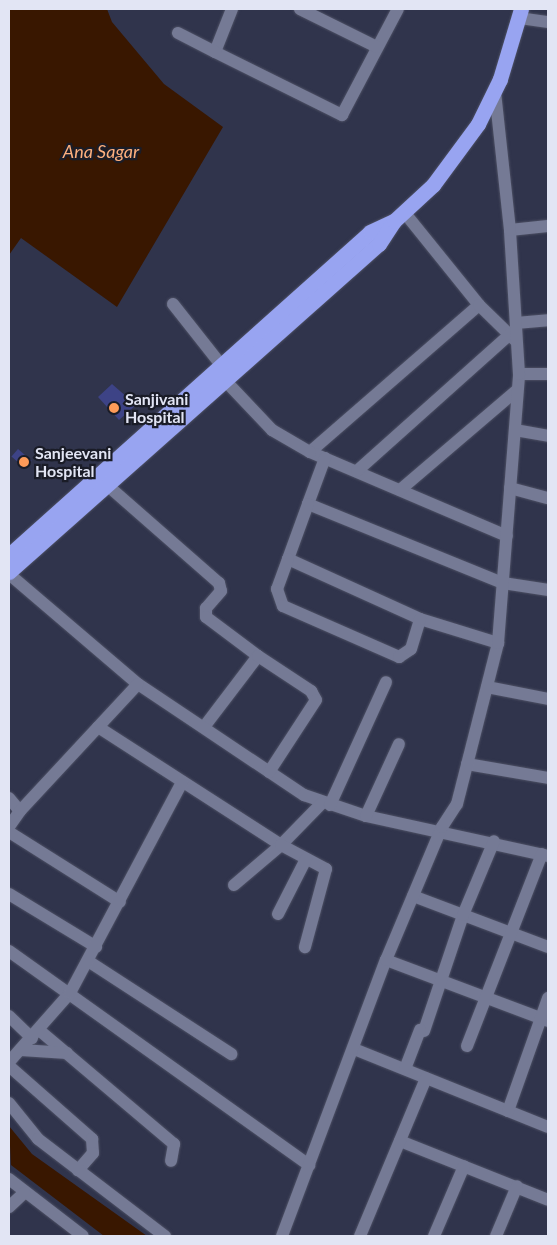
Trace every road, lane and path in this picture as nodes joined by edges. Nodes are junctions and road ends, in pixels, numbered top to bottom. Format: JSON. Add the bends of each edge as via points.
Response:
{"nodes":[{"id":1,"x":398,"y":9,"type":"edge"},
{"id":2,"x":227,"y":11,"type":"edge"},
{"id":3,"x":308,"y":11,"type":"edge"},
{"id":4,"x":520,"y":13,"type":"edge"},
{"id":5,"x":548,"y":22,"type":"edge"},
{"id":6,"x":178,"y":33,"type":"dead end"},
{"id":7,"x":378,"y":47,"type":"junction"},
{"id":8,"x":215,"y":52,"type":"junction"},
{"id":9,"x":495,"y":91,"type":"junction"},
{"id":10,"x":399,"y":217,"type":"junction"},
{"id":11,"x":548,"y":226,"type":"edge"},
{"id":12,"x":510,"y":230,"type":"junction"},
{"id":13,"x":173,"y":304,"type":"dead end"},
{"id":14,"x":479,"y":306,"type":"junction"},
{"id":15,"x":548,"y":320,"type":"edge"},
{"id":16,"x":514,"y":333,"type":"junction"},
{"id":17,"x":222,"y":372,"type":"junction"},
{"id":18,"x":519,"y":374,"type":"junction"},
{"id":19,"x":548,"y":374,"type":"edge"},
{"id":20,"x":517,"y":390,"type":"junction"},
{"id":21,"x":514,"y":430,"type":"junction"},
{"id":22,"x":548,"y":436,"type":"edge"},
{"id":23,"x":310,"y":452,"type":"junction"},
{"id":24,"x":325,"y":458,"type":"junction"},
{"id":25,"x":357,"y":471,"type":"junction"},
{"id":26,"x":107,"y":485,"type":"junction"},
{"id":27,"x":510,"y":488,"type":"junction"},
{"id":28,"x":400,"y":490,"type":"junction"},
{"id":29,"x":548,"y":498,"type":"edge"},
{"id":30,"x":308,"y":504,"type":"junction"},
{"id":31,"x":507,"y":536,"type":"junction"},
{"id":32,"x":9,"y":554,"type":"edge"},
{"id":33,"x":288,"y":559,"type":"junction"},
{"id":34,"x":9,"y":573,"type":"edge"},
{"id":35,"x":503,"y":583,"type":"junction"},
{"id":36,"x":548,"y":590,"type":"edge"},
{"id":37,"x":420,"y":619,"type":"junction"},
{"id":38,"x":498,"y":643,"type":"junction"},
{"id":39,"x":258,"y":656,"type":"junction"},
{"id":40,"x":386,"y":682,"type":"dead end"},
{"id":41,"x":138,"y":684,"type":"junction"},
{"id":42,"x":487,"y":687,"type":"junction"},
{"id":43,"x":548,"y":699,"type":"edge"},
{"id":44,"x":204,"y":726,"type":"junction"},
{"id":45,"x":98,"y":727,"type":"junction"},
{"id":46,"x":400,"y":744,"type":"dead end"},
{"id":47,"x":467,"y":764,"type":"junction"},
{"id":48,"x":268,"y":772,"type":"junction"},
{"id":49,"x":548,"y":778,"type":"edge"},
{"id":50,"x":182,"y":782,"type":"junction"},
{"id":51,"x":9,"y":798,"type":"edge"},
{"id":52,"x":326,"y":804,"type":"junction"},
{"id":53,"x":20,"y":811,"type":"junction"},
{"id":54,"x":366,"y":816,"type":"junction"},
{"id":55,"x":9,"y":826,"type":"edge"},
{"id":56,"x":9,"y":832,"type":"edge"},
{"id":57,"x":440,"y":834,"type":"junction"},
{"id":58,"x":494,"y":841,"type":"junction"},
{"id":59,"x":281,"y":845,"type":"junction"},
{"id":60,"x":545,"y":855,"type":"edge"},
{"id":61,"x":306,"y":859,"type":"junction"},
{"id":62,"x":234,"y":885,"type":"dead end"},
{"id":63,"x":9,"y":894,"type":"edge"},
{"id":64,"x":413,"y":896,"type":"junction"},
{"id":65,"x":120,"y":902,"type":"junction"},
{"id":66,"x":278,"y":914,"type":"dead end"},
{"id":67,"x":463,"y":915,"type":"junction"},
{"id":68,"x":510,"y":932,"type":"junction"},
{"id":69,"x":96,"y":947,"type":"junction"},
{"id":70,"x":305,"y":947,"type":"dead end"},
{"id":71,"x":548,"y":947,"type":"edge"},
{"id":72,"x":9,"y":951,"type":"edge"},
{"id":73,"x":386,"y":960,"type":"junction"},
{"id":74,"x":88,"y":961,"type":"junction"},
{"id":75,"x":440,"y":980,"type":"junction"},
{"id":76,"x":70,"y":993,"type":"junction"},
{"id":77,"x":486,"y":998,"type":"junction"},
{"id":78,"x":548,"y":998,"type":"edge"},
{"id":79,"x":9,"y":1016,"type":"edge"},
{"id":80,"x":544,"y":1019,"type":"edge"},
{"id":81,"x":36,"y":1034,"type":"junction"},
{"id":82,"x":466,"y":1046,"type":"dead end"},
{"id":83,"x":354,"y":1049,"type":"junction"},
{"id":84,"x":21,"y":1050,"type":"junction"},
{"id":85,"x":67,"y":1053,"type":"junction"},
{"id":86,"x":231,"y":1054,"type":"dead end"},
{"id":87,"x":9,"y":1062,"type":"edge"},
{"id":88,"x":9,"y":1066,"type":"edge"},
{"id":89,"x":405,"y":1069,"type":"junction"},
{"id":90,"x":426,"y":1078,"type":"junction"},
{"id":91,"x":9,"y":1103,"type":"edge"},
{"id":92,"x":508,"y":1111,"type":"junction"},
{"id":93,"x":548,"y":1127,"type":"edge"},
{"id":94,"x":400,"y":1141,"type":"junction"},
{"id":95,"x":172,"y":1161,"type":"dead end"},
{"id":96,"x":310,"y":1165,"type":"junction"},
{"id":97,"x":464,"y":1166,"type":"junction"},
{"id":98,"x":78,"y":1170,"type":"junction"},
{"id":99,"x":9,"y":1179,"type":"edge"},
{"id":100,"x":517,"y":1186,"type":"junction"},
{"id":101,"x":24,"y":1193,"type":"junction"},
{"id":102,"x":548,"y":1200,"type":"edge"},
{"id":103,"x":9,"y":1207,"type":"edge"},
{"id":104,"x":83,"y":1236,"type":"edge"},
{"id":105,"x":165,"y":1236,"type":"edge"},
{"id":106,"x":282,"y":1236,"type":"edge"},
{"id":107,"x":360,"y":1236,"type":"edge"},
{"id":108,"x":434,"y":1236,"type":"edge"},
{"id":109,"x":496,"y":1236,"type":"edge"}],
"edges":[{"from":1,"to":7,"type":"street"},
{"from":2,"to":8,"type":"street"},
{"from":3,"to":7,"type":"street"},
{"from":4,"to":5,"type":"street"},
{"from":4,"to":9,"type":"highway"},
{"from":6,"to":8,"type":"street"},
{"from":7,"to":8,"type":"street","via":[[342,115]]},
{"from":9,"to":10,"type":"highway","via":[[463,150]]},
{"from":9,"to":12,"type":"street"},
{"from":10,"to":14,"type":"street"},
{"from":10,"to":17,"type":"highway","via":[[370,232]]},
{"from":11,"to":12,"type":"street"},
{"from":12,"to":16,"type":"street"},
{"from":13,"to":17,"type":"street"},
{"from":14,"to":16,"type":"street"},
{"from":14,"to":23,"type":"street"},
{"from":15,"to":16,"type":"street"},
{"from":16,"to":18,"type":"street"},
{"from":16,"to":25,"type":"street"},
{"from":17,"to":23,"type":"street","via":[[272,430]]},
{"from":17,"to":26,"type":"highway"},
{"from":17,"to":32,"type":"highway"},
{"from":18,"to":19,"type":"street"},
{"from":18,"to":20,"type":"street"},
{"from":20,"to":21,"type":"street"},
{"from":20,"to":28,"type":"street"},
{"from":21,"to":22,"type":"street"},
{"from":21,"to":27,"type":"street"},
{"from":23,"to":24,"type":"street"},
{"from":24,"to":25,"type":"street"},
{"from":24,"to":30,"type":"street"},
{"from":25,"to":28,"type":"street"},
{"from":26,"to":34,"type":"highway"},
{"from":26,"to":39,"type":"street","via":[[219,583],[221,591],[206,608],[206,617]]},
{"from":27,"to":29,"type":"street"},
{"from":27,"to":31,"type":"street"},
{"from":28,"to":31,"type":"street"},
{"from":30,"to":33,"type":"street"},
{"from":30,"to":35,"type":"street"},
{"from":31,"to":35,"type":"street"},
{"from":33,"to":37,"type":"street"},
{"from":33,"to":37,"type":"street","via":[[277,595],[292,609],[399,656],[411,649]]},
{"from":34,"to":41,"type":"street"},
{"from":35,"to":36,"type":"street"},
{"from":35,"to":38,"type":"street"},
{"from":37,"to":38,"type":"street"},
{"from":38,"to":42,"type":"street"},
{"from":39,"to":44,"type":"street"},
{"from":39,"to":48,"type":"street","via":[[311,691],[316,700]]},
{"from":40,"to":52,"type":"street"},
{"from":41,"to":44,"type":"street"},
{"from":41,"to":45,"type":"street"},
{"from":42,"to":43,"type":"street"},
{"from":42,"to":47,"type":"street"},
{"from":44,"to":48,"type":"street"},
{"from":45,"to":50,"type":"street"},
{"from":45,"to":53,"type":"street"},
{"from":46,"to":54,"type":"street"},
{"from":47,"to":49,"type":"street"},
{"from":47,"to":57,"type":"street","via":[[457,804]]},
{"from":48,"to":52,"type":"street"},
{"from":50,"to":59,"type":"street"},
{"from":50,"to":65,"type":"street"},
{"from":51,"to":53,"type":"street"},
{"from":52,"to":54,"type":"street"},
{"from":52,"to":59,"type":"street"},
{"from":53,"to":55,"type":"street"},
{"from":54,"to":57,"type":"street"},
{"from":56,"to":65,"type":"street"},
{"from":57,"to":58,"type":"street"},
{"from":57,"to":64,"type":"street"},
{"from":58,"to":60,"type":"street"},
{"from":58,"to":67,"type":"street"},
{"from":59,"to":61,"type":"street"},
{"from":59,"to":62,"type":"street"},
{"from":60,"to":68,"type":"street"},
{"from":61,"to":66,"type":"street"},
{"from":61,"to":70,"type":"street","via":[[328,873]]},
{"from":63,"to":69,"type":"street"},
{"from":64,"to":67,"type":"street"},
{"from":64,"to":73,"type":"street"},
{"from":65,"to":69,"type":"street"},
{"from":67,"to":68,"type":"street"},
{"from":67,"to":75,"type":"street"},
{"from":68,"to":71,"type":"street"},
{"from":68,"to":77,"type":"street"},
{"from":69,"to":74,"type":"street"},
{"from":72,"to":76,"type":"street"},
{"from":73,"to":75,"type":"street"},
{"from":73,"to":83,"type":"street"},
{"from":74,"to":76,"type":"street"},
{"from":74,"to":86,"type":"street"},
{"from":75,"to":77,"type":"street"},
{"from":75,"to":89,"type":"street"},
{"from":76,"to":81,"type":"street"},
{"from":76,"to":96,"type":"street"},
{"from":77,"to":80,"type":"street"},
{"from":77,"to":82,"type":"street"},
{"from":78,"to":80,"type":"street"},
{"from":79,"to":81,"type":"street"},
{"from":80,"to":92,"type":"street"},
{"from":81,"to":84,"type":"street"},
{"from":81,"to":85,"type":"street"},
{"from":83,"to":89,"type":"street"},
{"from":83,"to":96,"type":"street"},
{"from":84,"to":85,"type":"street"},
{"from":84,"to":87,"type":"street"},
{"from":85,"to":95,"type":"street","via":[[174,1144]]},
{"from":88,"to":98,"type":"street","via":[[92,1139],[93,1153]]},
{"from":89,"to":90,"type":"street"},
{"from":90,"to":92,"type":"street"},
{"from":90,"to":94,"type":"street"},
{"from":91,"to":98,"type":"street","via":[[38,1139]]},
{"from":92,"to":93,"type":"street"},
{"from":94,"to":97,"type":"street"},
{"from":94,"to":107,"type":"street"},
{"from":96,"to":106,"type":"street"},
{"from":97,"to":100,"type":"street"},
{"from":97,"to":108,"type":"street"},
{"from":98,"to":105,"type":"street"},
{"from":99,"to":101,"type":"street"},
{"from":100,"to":102,"type":"street"},
{"from":100,"to":109,"type":"street"},
{"from":101,"to":103,"type":"street"},
{"from":101,"to":104,"type":"street"}]}
